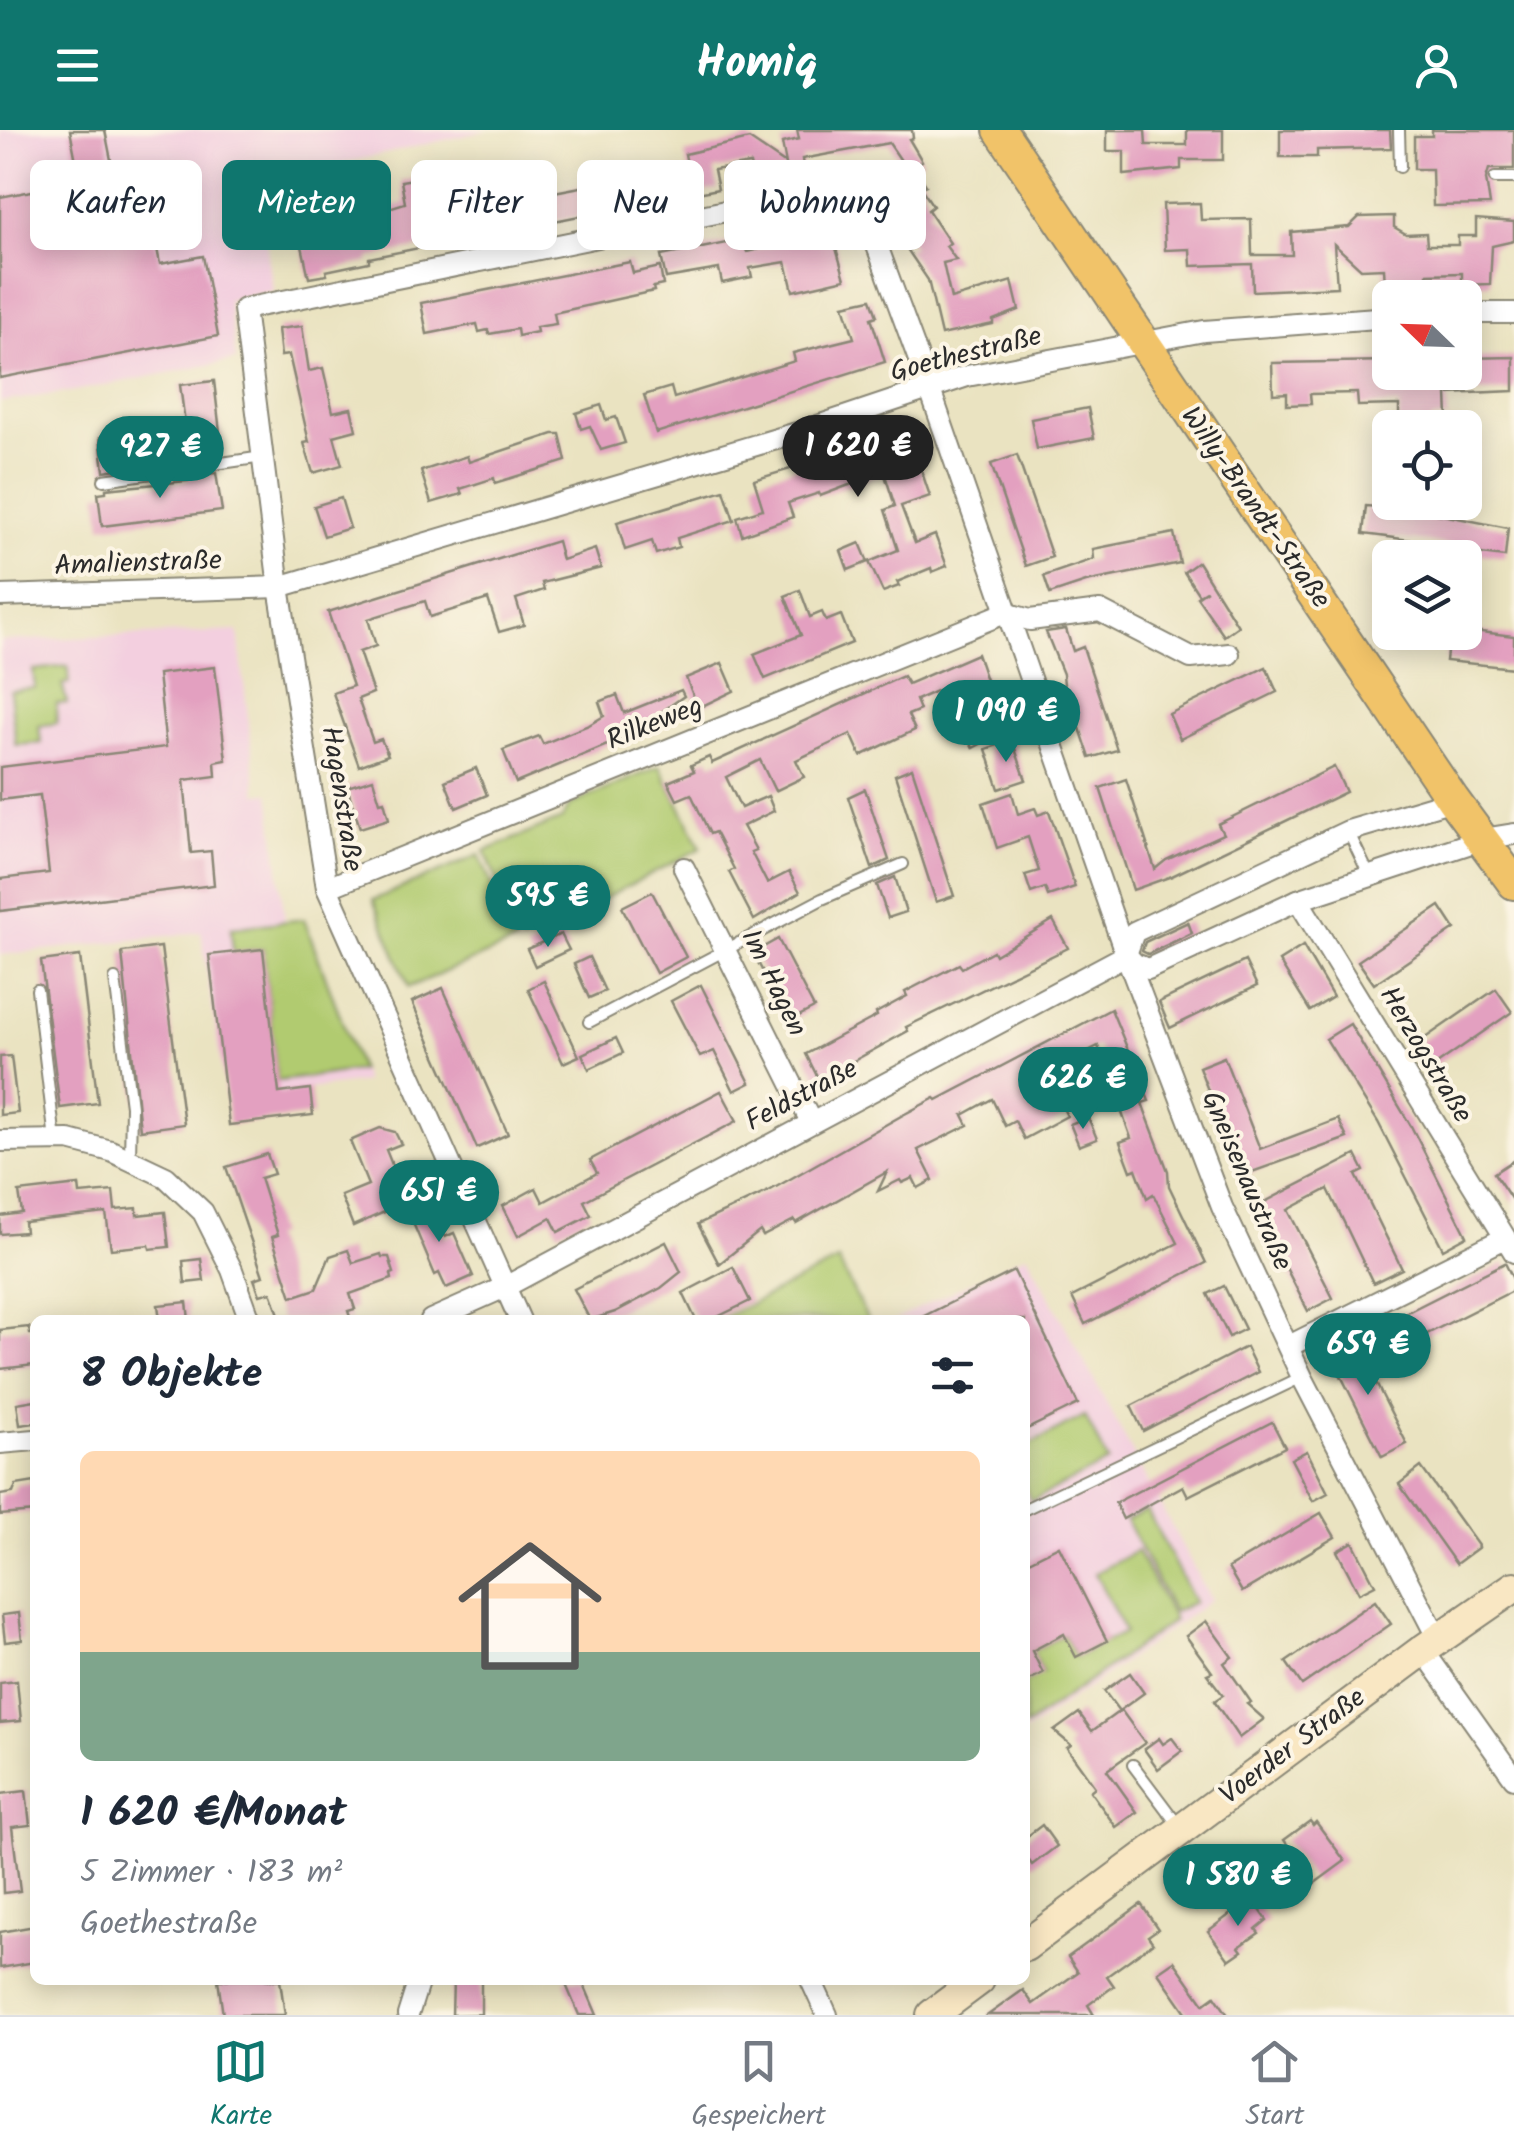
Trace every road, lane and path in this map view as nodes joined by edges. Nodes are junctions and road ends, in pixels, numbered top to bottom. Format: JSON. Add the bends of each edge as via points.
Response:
{"nodes":[{"id":1,"x":1000,"y":130,"type":"edge"},
{"id":2,"x":1399,"y":130,"type":"edge"},
{"id":3,"x":1400,"y":166,"type":"dead end"},
{"id":4,"x":1495,"y":178,"type":"dead end"},
{"id":5,"x":1514,"y":178,"type":"edge"},
{"id":6,"x":724,"y":212,"type":"edge"},
{"id":7,"x":879,"y":250,"type":"edge"},
{"id":8,"x":1482,"y":313,"type":"edge"},
{"id":9,"x":1514,"y":313,"type":"edge"},
{"id":10,"x":1372,"y":318,"type":"edge"},
{"id":11,"x":1141,"y":342,"type":"junction"},
{"id":12,"x":929,"y":387,"type":"junction"},
{"id":13,"x":264,"y":457,"type":"junction"},
{"id":14,"x":104,"y":480,"type":"dead end"},
{"id":15,"x":279,"y":587,"type":"junction"},
{"id":16,"x":0,"y":596,"type":"edge"},
{"id":17,"x":1005,"y":613,"type":"junction"},
{"id":18,"x":1229,"y":654,"type":"dead end"},
{"id":19,"x":1454,"y":800,"type":"junction"},
{"id":20,"x":1348,"y":831,"type":"junction"},
{"id":21,"x":1499,"y":837,"type":"edge"},
{"id":22,"x":904,"y":864,"type":"dead end"},
{"id":23,"x":684,"y":868,"type":"dead end"},
{"id":24,"x":1370,"y":876,"type":"junction"},
{"id":25,"x":1514,"y":883,"type":"edge"},
{"id":26,"x":327,"y":888,"type":"junction"},
{"id":27,"x":1298,"y":900,"type":"junction"},
{"id":28,"x":726,"y":949,"type":"junction"},
{"id":29,"x":1126,"y":955,"type":"junction"},
{"id":30,"x":116,"y":979,"type":"dead end"},
{"id":31,"x":37,"y":990,"type":"dead end"},
{"id":32,"x":589,"y":1022,"type":"dead end"},
{"id":33,"x":811,"y":1122,"type":"junction"},
{"id":34,"x":55,"y":1140,"type":"junction"},
{"id":35,"x":0,"y":1141,"type":"edge"},
{"id":36,"x":130,"y":1160,"type":"junction"},
{"id":37,"x":1509,"y":1245,"type":"edge"},
{"id":38,"x":505,"y":1286,"type":"junction"},
{"id":39,"x":248,"y":1315,"type":"edge"},
{"id":40,"x":443,"y":1315,"type":"edge"},
{"id":41,"x":518,"y":1315,"type":"edge"},
{"id":42,"x":1290,"y":1346,"type":"junction"},
{"id":43,"x":1302,"y":1378,"type":"junction"},
{"id":44,"x":30,"y":1441,"type":"edge"},
{"id":45,"x":0,"y":1444,"type":"edge"},
{"id":46,"x":1030,"y":1507,"type":"edge"},
{"id":47,"x":1514,"y":1587,"type":"edge"},
{"id":48,"x":1430,"y":1645,"type":"junction"},
{"id":49,"x":1133,"y":1765,"type":"dead end"},
{"id":50,"x":1514,"y":1778,"type":"edge"},
{"id":51,"x":1182,"y":1830,"type":"junction"},
{"id":52,"x":1030,"y":1942,"type":"edge"},
{"id":53,"x":417,"y":1985,"type":"edge"},
{"id":54,"x":813,"y":1985,"type":"edge"},
{"id":55,"x":972,"y":1985,"type":"edge"},
{"id":56,"x":408,"y":2015,"type":"edge"},
{"id":57,"x":826,"y":2015,"type":"edge"},
{"id":58,"x":932,"y":2015,"type":"edge"}],
"edges":[{"from":1,"to":11,"type":"main road","name":"Willy-Brandt-Straße"},
{"from":2,"to":3,"type":"lane"},
{"from":4,"to":5,"type":"lane"},
{"from":6,"to":13,"type":"street","name":"Hagenstraße","via":[[244,309]]},
{"from":7,"to":12,"type":"street","name":"Gneisenaustraße"},
{"from":8,"to":9,"type":"street"},
{"from":10,"to":11,"type":"street","name":"Goethestraße"},
{"from":11,"to":12,"type":"street","name":"Goethestraße"},
{"from":11,"to":19,"type":"main road","name":"Willy-Brandt-Straße"},
{"from":12,"to":15,"type":"street","name":"Goethestraße","via":[[800,432]]},
{"from":12,"to":17,"type":"street","name":"Gneisenaustraße"},
{"from":13,"to":14,"type":"lane"},
{"from":13,"to":15,"type":"street","name":"Hagenstraße"},
{"from":15,"to":16,"type":"street","name":"Amalienstraße"},
{"from":15,"to":26,"type":"street","name":"Hagenstraße"},
{"from":17,"to":18,"type":"street","via":[[1030,620],[1100,611],[1190,658]]},
{"from":17,"to":26,"type":"street","name":"Rilkeweg"},
{"from":17,"to":29,"type":"street","name":"Gneisenaustraße"},
{"from":19,"to":20,"type":"street","name":"Feldstraße"},
{"from":19,"to":21,"type":"main road","name":"Willy-Brandt-Straße"},
{"from":20,"to":24,"type":"lane"},
{"from":20,"to":29,"type":"street","name":"Feldstraße","via":[[1134,932]]},
{"from":21,"to":24,"type":"street"},
{"from":21,"to":25,"type":"main road","name":"Willy-Brandt-Straße"},
{"from":22,"to":28,"type":"lane"},
{"from":23,"to":28,"type":"street","name":"Im Hagen"},
{"from":24,"to":27,"type":"street"},
{"from":26,"to":38,"type":"street","name":"Hagenstraße"},
{"from":27,"to":29,"type":"street","via":[[1148,969]]},
{"from":27,"to":37,"type":"street","name":"Herzogstraße"},
{"from":28,"to":32,"type":"lane"},
{"from":28,"to":33,"type":"street","name":"Im Hagen"},
{"from":29,"to":33,"type":"street","name":"Feldstraße"},
{"from":29,"to":42,"type":"street","name":"Gneisenaustraße","via":[[1222,1207]]},
{"from":30,"to":36,"type":"lane"},
{"from":31,"to":34,"type":"lane"},
{"from":33,"to":38,"type":"street","name":"Feldstraße"},
{"from":34,"to":35,"type":"street"},
{"from":34,"to":36,"type":"street"},
{"from":36,"to":39,"type":"street","via":[[166,1177],[203,1212]]},
{"from":37,"to":42,"type":"street","name":"Herzogstraße"},
{"from":38,"to":40,"type":"street","name":"Feldstraße"},
{"from":38,"to":41,"type":"street","name":"Hagenstraße"},
{"from":42,"to":43,"type":"street","name":"Gneisenaustraße"},
{"from":43,"to":46,"type":"lane"},
{"from":43,"to":48,"type":"street","name":"Gneisenaustraße"},
{"from":44,"to":45,"type":"street"},
{"from":47,"to":48,"type":"main road","name":"Voerder Straße"},
{"from":48,"to":50,"type":"street","name":"Gneisenaustraße"},
{"from":48,"to":51,"type":"main road","name":"Voerder Straße"},
{"from":49,"to":51,"type":"lane"},
{"from":51,"to":52,"type":"main road","name":"Voerder Straße"},
{"from":53,"to":56,"type":"street"},
{"from":54,"to":57,"type":"street"},
{"from":55,"to":58,"type":"main road"}]}
